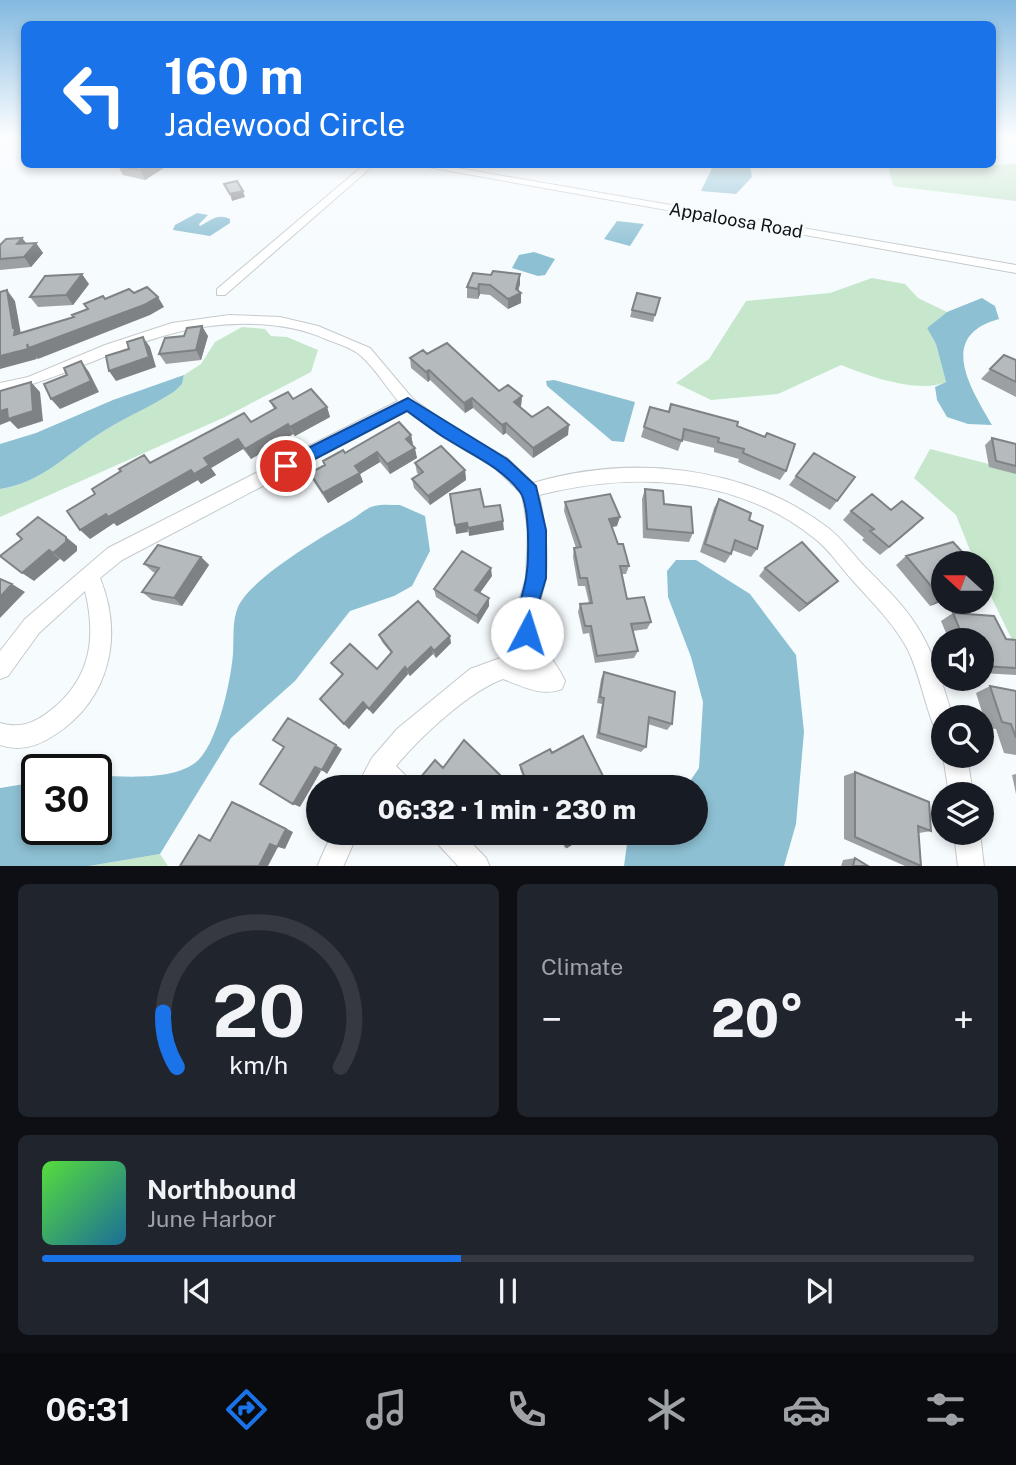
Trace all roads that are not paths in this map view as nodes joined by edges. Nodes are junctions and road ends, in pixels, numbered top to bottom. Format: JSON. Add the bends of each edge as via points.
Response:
{"nodes":[{"id":1,"x":358,"y":175,"type":"edge"},
{"id":2,"x":480,"y":175,"type":"edge"},
{"id":3,"x":1016,"y":269,"type":"edge"},
{"id":4,"x":221,"y":292,"type":"dead end"},
{"id":5,"x":0,"y":388,"type":"edge"},
{"id":6,"x":408,"y":403,"type":"junction"},
{"id":7,"x":530,"y":491,"type":"junction"},
{"id":8,"x":89,"y":575,"type":"junction"},
{"id":9,"x":0,"y":668,"type":"edge"},
{"id":10,"x":938,"y":705,"type":"edge"},
{"id":11,"x":0,"y":734,"type":"edge"},
{"id":12,"x":376,"y":775,"type":"edge"},
{"id":13,"x":340,"y":845,"type":"edge"},
{"id":14,"x":457,"y":845,"type":"edge"},
{"id":15,"x":968,"y":845,"type":"edge"},
{"id":16,"x":330,"y":866,"type":"edge"},
{"id":17,"x":477,"y":866,"type":"edge"},
{"id":18,"x":971,"y":866,"type":"edge"}],
"edges":[{"from":1,"to":4,"type":"street"},
{"from":2,"to":3,"type":"street","name":"Appaloosa Road"},
{"from":5,"to":6,"type":"street","via":[[31,381],[177,326],[229,319],[280,321],[318,330],[365,351]]},
{"from":6,"to":7,"type":"street","via":[[501,463]]},
{"from":6,"to":8,"type":"street","via":[[115,554]]},
{"from":7,"to":10,"type":"street","via":[[621,475],[663,473],[735,487],[768,500],[821,533],[895,611],[921,653]]},
{"from":7,"to":12,"type":"street","via":[[537,554],[527,633],[554,681],[534,680],[503,668],[478,677],[405,737]]},
{"from":8,"to":9,"type":"street","via":[[32,626]]},
{"from":8,"to":11,"type":"street","via":[[97,592],[100,625],[92,680],[81,697],[45,729],[25,738]]},
{"from":13,"to":16,"type":"street"},
{"from":14,"to":17,"type":"street"},
{"from":15,"to":18,"type":"street"}]}
